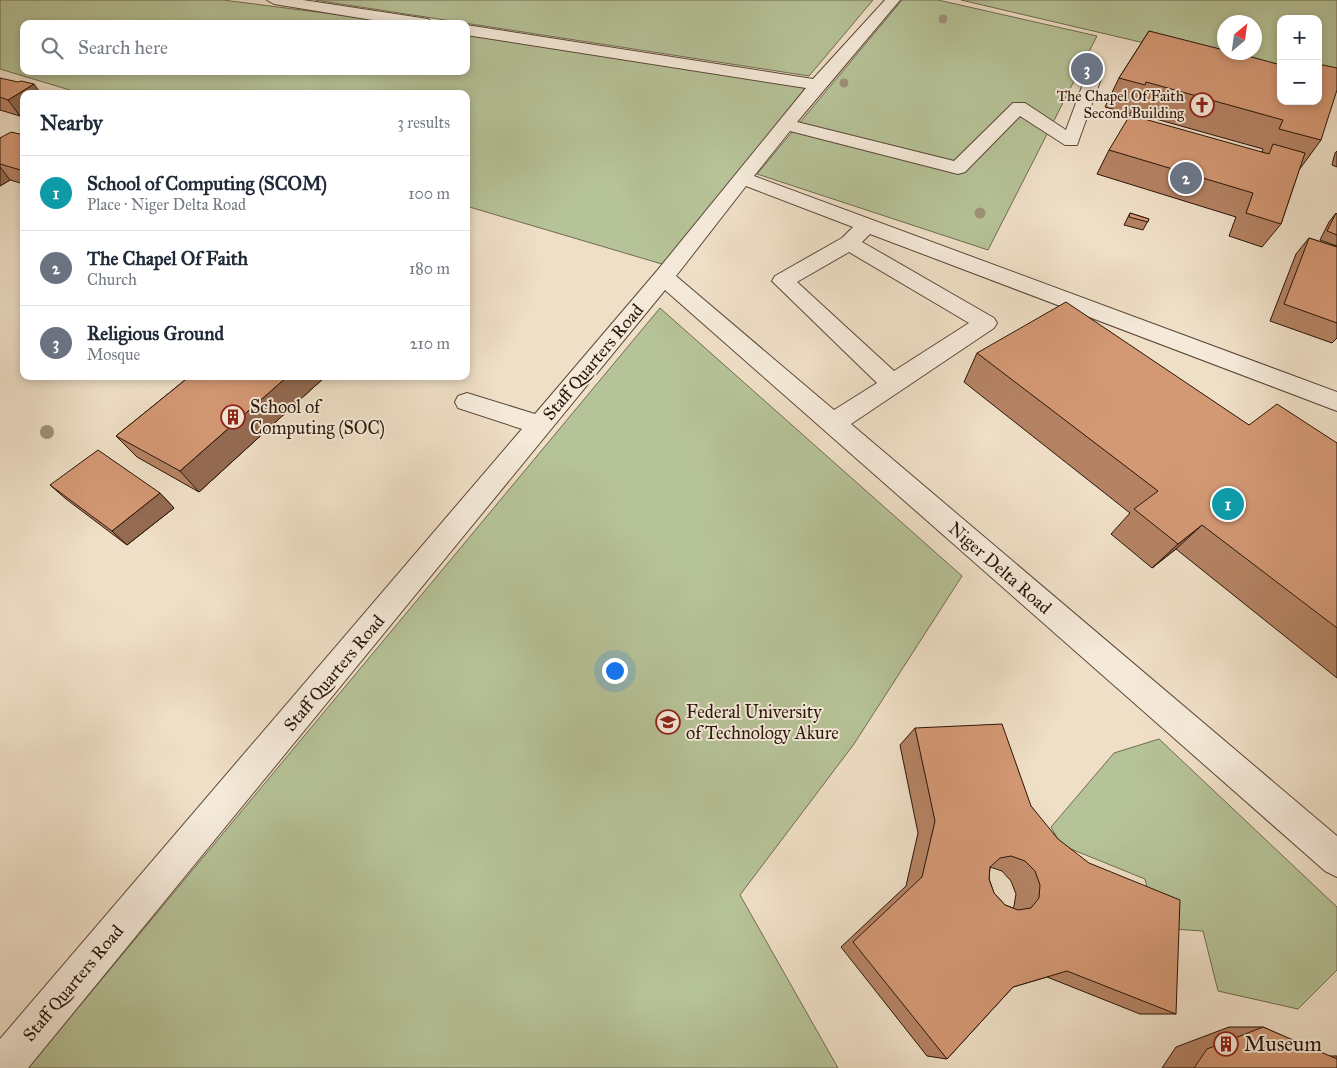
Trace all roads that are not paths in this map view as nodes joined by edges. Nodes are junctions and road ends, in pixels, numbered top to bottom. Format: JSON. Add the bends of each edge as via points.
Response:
{"nodes":[{"id":1,"x":274,"y":0,"type":"edge"},
{"id":2,"x":893,"y":0,"type":"edge"},
{"id":3,"x":402,"y":20,"type":"edge"},
{"id":4,"x":470,"y":31,"type":"edge"},
{"id":5,"x":1095,"y":73,"type":"dead end"},
{"id":6,"x":818,"y":85,"type":"junction"},
{"id":7,"x":786,"y":126,"type":"junction"},
{"id":8,"x":744,"y":179,"type":"junction"},
{"id":9,"x":867,"y":224,"type":"junction"},
{"id":10,"x":849,"y":243,"type":"junction"},
{"id":11,"x":664,"y":277,"type":"junction"},
{"id":12,"x":892,"y":383,"type":"junction"},
{"id":13,"x":467,"y":402,"type":"dead end"},
{"id":14,"x":1337,"y":402,"type":"edge"},
{"id":15,"x":833,"y":423,"type":"junction"},
{"id":16,"x":540,"y":425,"type":"junction"},
{"id":17,"x":1337,"y":859,"type":"edge"},
{"id":18,"x":2,"y":1068,"type":"edge"}],
"edges":[{"from":1,"to":3,"type":"street"},
{"from":2,"to":6,"type":"street","name":"Staff Quarters Road"},
{"from":4,"to":6,"type":"street"},
{"from":5,"to":7,"type":"street","via":[[1070,141],[1019,107],[958,168]]},
{"from":6,"to":7,"type":"street","name":"Staff Quarters Road"},
{"from":7,"to":8,"type":"street","name":"Staff Quarters Road"},
{"from":8,"to":9,"type":"street"},
{"from":8,"to":11,"type":"street","name":"Staff Quarters Road"},
{"from":9,"to":10,"type":"street"},
{"from":9,"to":14,"type":"street"},
{"from":10,"to":12,"type":"street","via":[[783,281]]},
{"from":10,"to":12,"type":"street","via":[[986,323]]},
{"from":11,"to":15,"type":"street","name":"Niger Delta Road"},
{"from":11,"to":16,"type":"street","name":"Staff Quarters Road"},
{"from":12,"to":15,"type":"street"},
{"from":13,"to":16,"type":"street"},
{"from":15,"to":17,"type":"street","name":"Niger Delta Road"},
{"from":16,"to":18,"type":"street","name":"Staff Quarters Road"}]}
